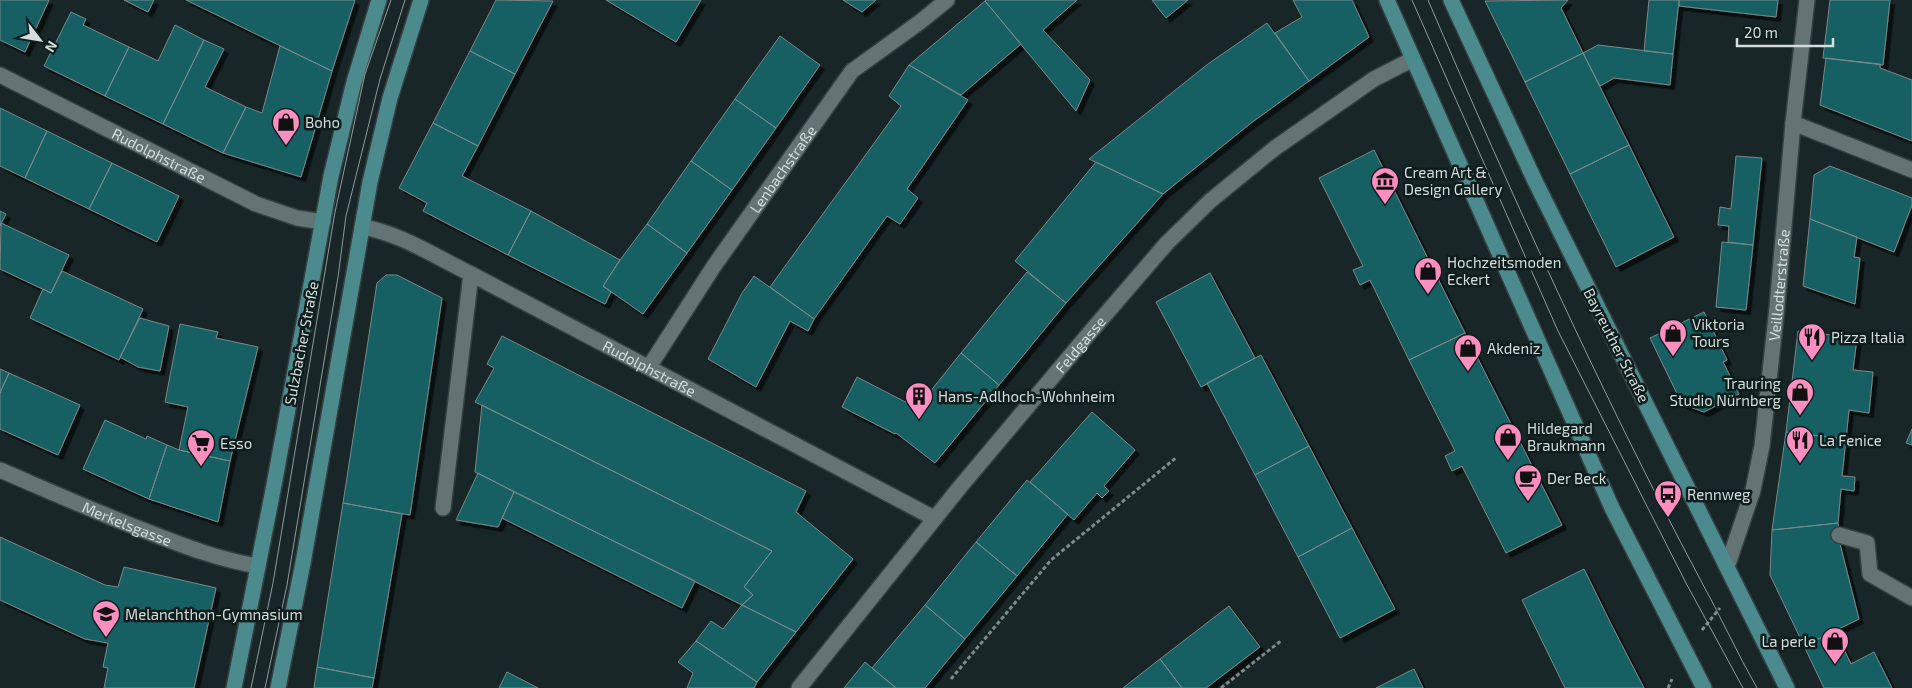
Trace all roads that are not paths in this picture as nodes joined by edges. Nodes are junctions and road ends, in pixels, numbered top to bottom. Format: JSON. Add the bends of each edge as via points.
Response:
{"nodes":[{"id":1,"x":379,"y":0,"type":"edge"},
{"id":2,"x":421,"y":0,"type":"edge"},
{"id":3,"x":947,"y":0,"type":"edge"},
{"id":4,"x":1387,"y":0,"type":"edge"},
{"id":5,"x":1451,"y":0,"type":"edge"},
{"id":6,"x":1807,"y":0,"type":"edge"},
{"id":7,"x":1413,"y":59,"type":"junction"},
{"id":8,"x":0,"y":76,"type":"edge"},
{"id":9,"x":1793,"y":123,"type":"junction"},
{"id":10,"x":1912,"y":170,"type":"edge"},
{"id":11,"x":322,"y":222,"type":"junction"},
{"id":12,"x":362,"y":227,"type":"junction"},
{"id":13,"x":471,"y":274,"type":"junction"},
{"id":14,"x":649,"y":367,"type":"junction"},
{"id":15,"x":0,"y":470,"type":"edge"},
{"id":16,"x":443,"y":508,"type":"dead end"},
{"id":17,"x":934,"y":518,"type":"junction"},
{"id":18,"x":1839,"y":534,"type":"dead end"},
{"id":19,"x":258,"y":566,"type":"junction"},
{"id":20,"x":1727,"y":567,"type":"junction"},
{"id":21,"x":1912,"y":598,"type":"edge"},
{"id":22,"x":234,"y":688,"type":"edge"},
{"id":23,"x":278,"y":688,"type":"edge"},
{"id":24,"x":800,"y":688,"type":"edge"},
{"id":25,"x":1704,"y":688,"type":"edge"},
{"id":26,"x":1787,"y":688,"type":"edge"}],
"edges":[{"from":1,"to":11,"type":"main road","name":"Sulzbacher Straße","via":[[354,82]]},
{"from":2,"to":12,"type":"main road","via":[[390,98]]},
{"from":3,"to":14,"type":"street","name":"Lenbachstraße","via":[[852,71],[714,266]]},
{"from":4,"to":7,"type":"main road"},
{"from":5,"to":20,"type":"main road","name":"Bayreuther Straße","via":[[1535,181]]},
{"from":6,"to":9,"type":"street","name":"Veillodterstraße"},
{"from":7,"to":17,"type":"street","name":"Feldgasse","via":[[1374,80],[1275,148],[1210,200],[1092,330]]},
{"from":7,"to":25,"type":"main road","via":[[1612,508]]},
{"from":8,"to":11,"type":"street","name":"Rudolphstraße","via":[[256,204],[297,218]]},
{"from":9,"to":10,"type":"street"},
{"from":9,"to":20,"type":"street","name":"Veillodterstraße","via":[[1760,457],[1753,490]]},
{"from":11,"to":19,"type":"main road","name":"Sulzbacher Straße"},
{"from":12,"to":13,"type":"street","name":"Rudolphstraße","via":[[397,238]]},
{"from":12,"to":23,"type":"main road","via":[[304,563]]},
{"from":13,"to":14,"type":"street","name":"Rudolphstraße"},
{"from":13,"to":16,"type":"street"},
{"from":14,"to":17,"type":"street","name":"Rudolphstraße"},
{"from":15,"to":19,"type":"street","name":"Merkelsgasse","via":[[176,543],[216,557]]},
{"from":17,"to":24,"type":"street","name":"Feldgasse"},
{"from":18,"to":21,"type":"street","via":[[1867,542],[1870,574]]},
{"from":19,"to":22,"type":"main road","name":"Sulzbacher Straße"},
{"from":20,"to":26,"type":"main road","name":"Bayreuther Straße"}]}
